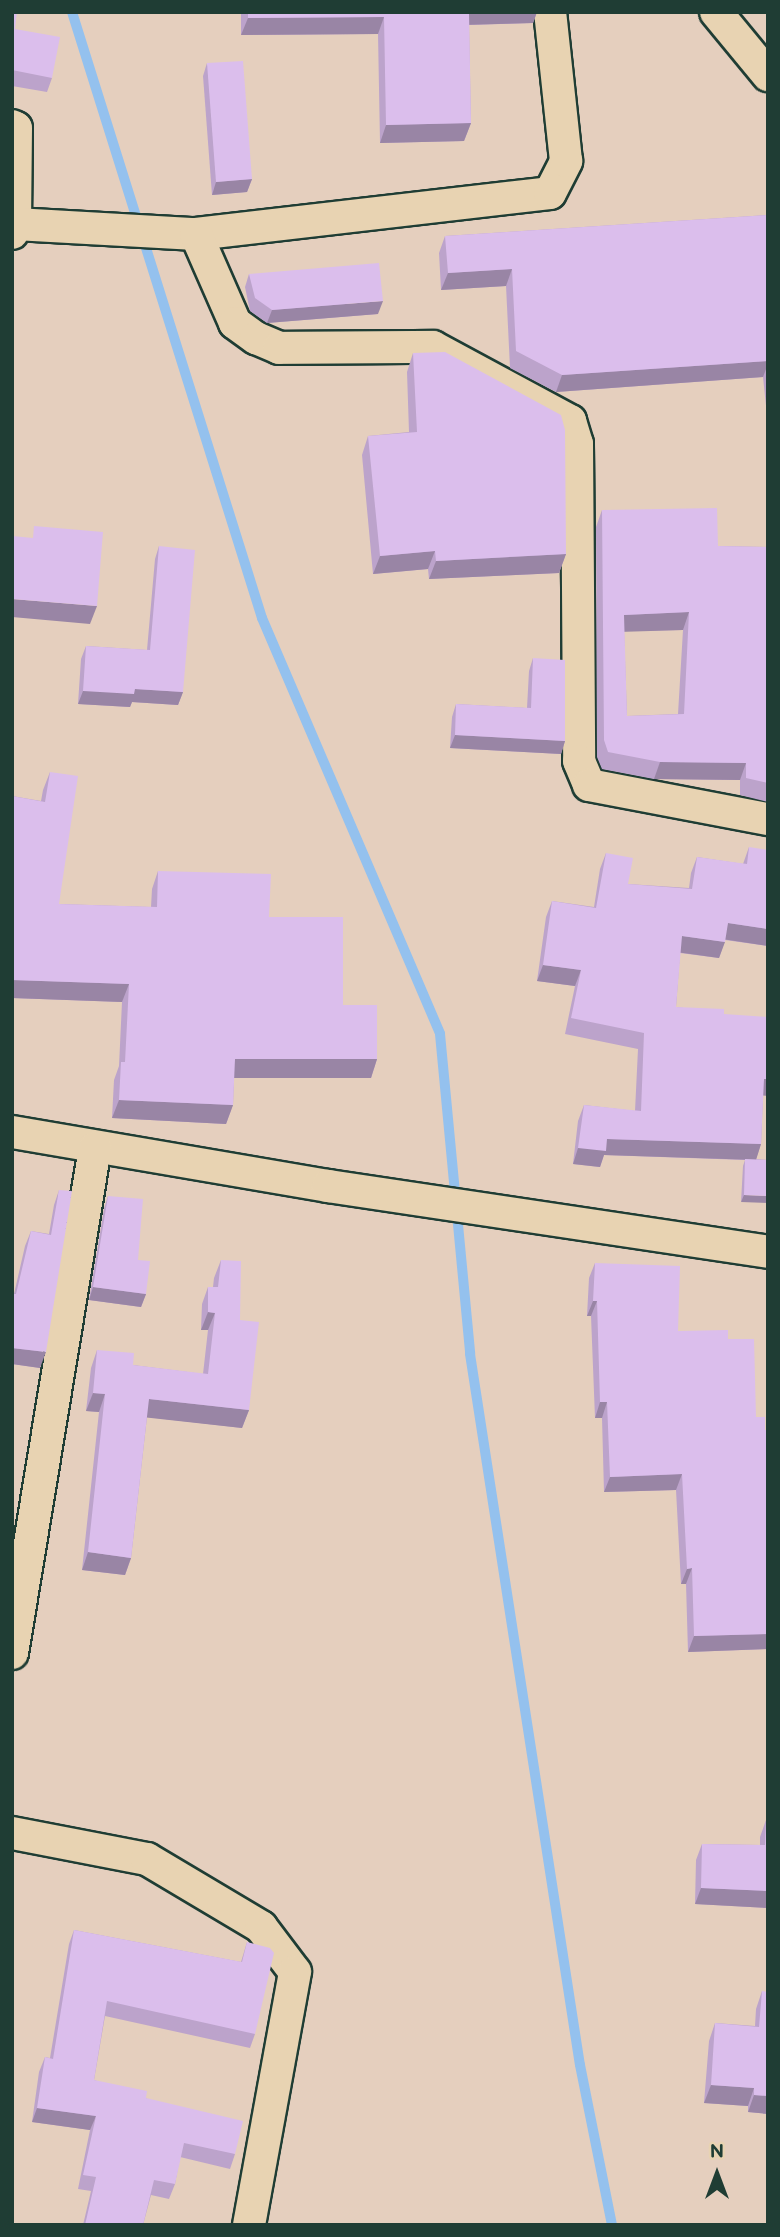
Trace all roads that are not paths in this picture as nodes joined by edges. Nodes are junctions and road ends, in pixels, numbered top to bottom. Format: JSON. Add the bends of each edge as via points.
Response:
{"nodes":[{"id":1,"x":550,"y":12,"type":"edge"},
{"id":2,"x":716,"y":12,"type":"edge"},
{"id":3,"x":768,"y":75,"type":"edge"},
{"id":4,"x":12,"y":126,"type":"edge"},
{"id":5,"x":14,"y":228,"type":"edge"},
{"id":6,"x":196,"y":234,"type":"junction"},
{"id":7,"x":768,"y":819,"type":"edge"},
{"id":8,"x":12,"y":1132,"type":"edge"},
{"id":9,"x":95,"y":1148,"type":"junction"},
{"id":10,"x":768,"y":1252,"type":"edge"},
{"id":11,"x":12,"y":1653,"type":"edge"},
{"id":12,"x":12,"y":1833,"type":"edge"},
{"id":13,"x":249,"y":2225,"type":"edge"}],
"edges":[{"from":1,"to":6,"type":"street","via":[[566,161],[550,193]]},
{"from":2,"to":3,"type":"street"},
{"from":4,"to":5,"type":"street","via":[[16,128]]},
{"from":5,"to":6,"type":"street"},
{"from":6,"to":7,"type":"street","via":[[235,323],[256,338],[279,348],[433,347],[570,421],[577,444],[579,761],[589,785]]},
{"from":8,"to":9,"type":"street"},
{"from":9,"to":10,"type":"street"},
{"from":9,"to":11,"type":"street"},
{"from":12,"to":13,"type":"street","via":[[147,1859],[261,1927],[295,1972]]}]}
